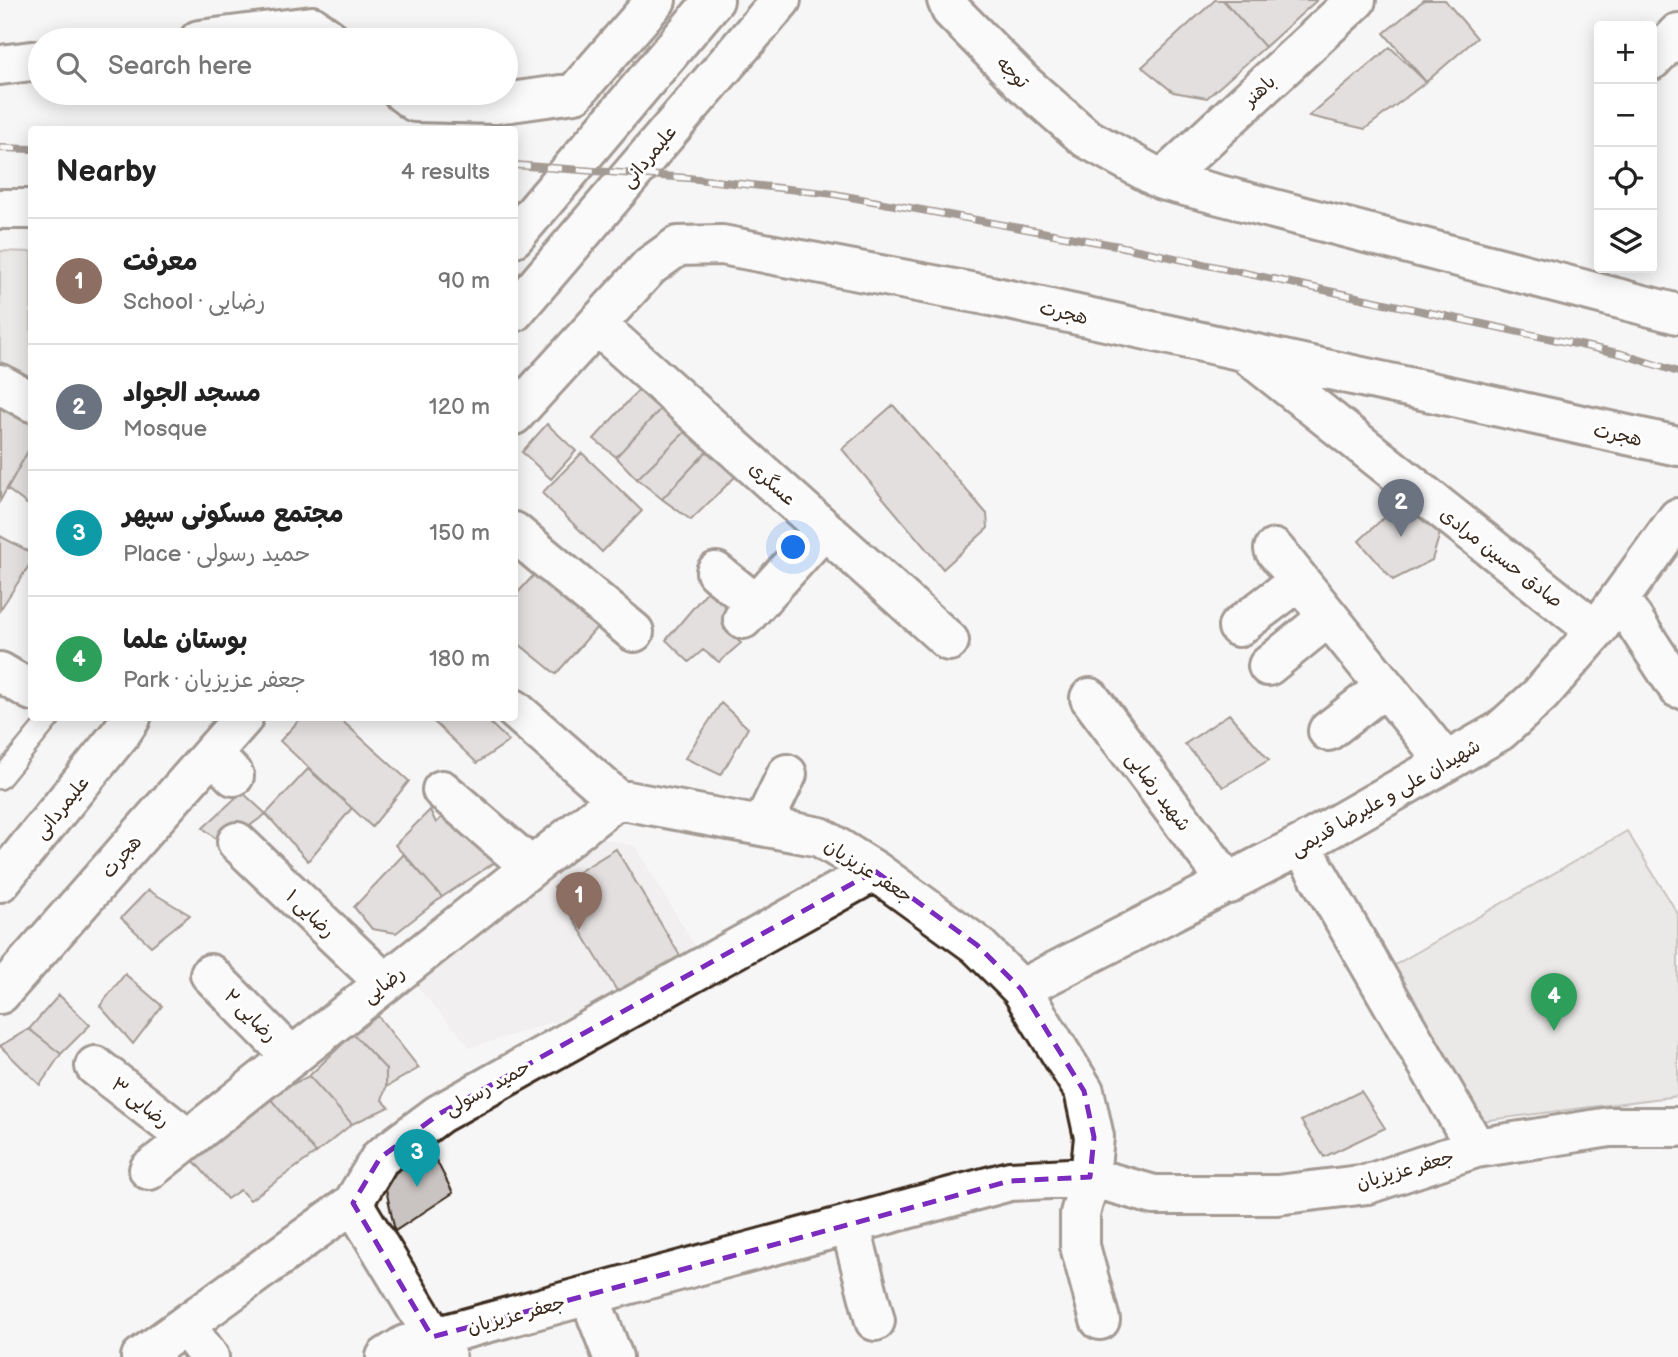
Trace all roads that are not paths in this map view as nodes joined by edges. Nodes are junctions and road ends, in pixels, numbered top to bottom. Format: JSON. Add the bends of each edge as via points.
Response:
{"nodes":[{"id":1,"x":656,"y":0,"type":"edge"},
{"id":2,"x":714,"y":0,"type":"edge"},
{"id":3,"x":781,"y":0,"type":"edge"},
{"id":4,"x":947,"y":0,"type":"edge"},
{"id":5,"x":1356,"y":0,"type":"edge"},
{"id":6,"x":296,"y":28,"type":"edge"},
{"id":7,"x":315,"y":28,"type":"edge"},
{"id":8,"x":1678,"y":33,"type":"edge"},
{"id":9,"x":1657,"y":55,"type":"edge"},
{"id":10,"x":28,"y":62,"type":"edge"},
{"id":11,"x":0,"y":65,"type":"edge"},
{"id":12,"x":518,"y":101,"type":"edge"},
{"id":13,"x":1162,"y":180,"type":"junction"},
{"id":14,"x":0,"y":209,"type":"edge"},
{"id":15,"x":28,"y":209,"type":"edge"},
{"id":16,"x":518,"y":232,"type":"edge"},
{"id":17,"x":518,"y":307,"type":"edge"},
{"id":18,"x":1678,"y":314,"type":"edge"},
{"id":19,"x":597,"y":325,"type":"junction"},
{"id":20,"x":1244,"y":352,"type":"junction"},
{"id":21,"x":0,"y":384,"type":"edge"},
{"id":22,"x":28,"y":400,"type":"edge"},
{"id":23,"x":518,"y":411,"type":"edge"},
{"id":24,"x":1678,"y":446,"type":"edge"},
{"id":25,"x":1678,"y":518,"type":"edge"},
{"id":26,"x":824,"y":528,"type":"junction"},
{"id":27,"x":518,"y":535,"type":"edge"},
{"id":28,"x":1274,"y":549,"type":"dead end"},
{"id":29,"x":716,"y":572,"type":"dead end"},
{"id":30,"x":1299,"y":580,"type":"junction"},
{"id":31,"x":1620,"y":599,"type":"junction"},
{"id":32,"x":1328,"y":617,"type":"junction"},
{"id":33,"x":1238,"y":627,"type":"dead end"},
{"id":34,"x":1596,"y":631,"type":"junction"},
{"id":35,"x":634,"y":632,"type":"dead end"},
{"id":36,"x":949,"y":641,"type":"dead end"},
{"id":37,"x":1268,"y":666,"type":"dead end"},
{"id":38,"x":0,"y":672,"type":"edge"},
{"id":39,"x":1385,"y":687,"type":"junction"},
{"id":40,"x":1678,"y":688,"type":"edge"},
{"id":41,"x":28,"y":689,"type":"edge"},
{"id":42,"x":1090,"y":698,"type":"dead end"},
{"id":43,"x":518,"y":712,"type":"edge"},
{"id":44,"x":48,"y":721,"type":"edge"},
{"id":45,"x":242,"y":721,"type":"edge"},
{"id":46,"x":130,"y":723,"type":"edge"},
{"id":47,"x":1328,"y":731,"type":"dead end"},
{"id":48,"x":1446,"y":762,"type":"junction"},
{"id":49,"x":787,"y":774,"type":"dead end"},
{"id":50,"x":0,"y":779,"type":"edge"},
{"id":51,"x":442,"y":790,"type":"dead end"},
{"id":52,"x":617,"y":799,"type":"junction"},
{"id":53,"x":762,"y":826,"type":"junction"},
{"id":54,"x":237,"y":842,"type":"dead end"},
{"id":55,"x":1301,"y":845,"type":"junction"},
{"id":56,"x":531,"y":867,"type":"junction"},
{"id":57,"x":876,"y":871,"type":"junction"},
{"id":58,"x":0,"y":882,"type":"edge"},
{"id":59,"x":1229,"y":884,"type":"junction"},
{"id":60,"x":210,"y":974,"type":"dead end"},
{"id":61,"x":385,"y":984,"type":"junction"},
{"id":62,"x":1021,"y":989,"type":"junction"},
{"id":63,"x":0,"y":993,"type":"edge"},
{"id":64,"x":292,"y":1057,"type":"junction"},
{"id":65,"x":95,"y":1066,"type":"dead end"},
{"id":66,"x":1678,"y":1127,"type":"edge"},
{"id":67,"x":188,"y":1139,"type":"junction"},
{"id":68,"x":1476,"y":1148,"type":"junction"},
{"id":69,"x":149,"y":1170,"type":"dead end"},
{"id":70,"x":1090,"y":1177,"type":"junction"},
{"id":71,"x":353,"y":1203,"type":"junction"},
{"id":72,"x":850,"y":1224,"type":"junction"},
{"id":73,"x":589,"y":1295,"type":"junction"},
{"id":74,"x":1100,"y":1320,"type":"dead end"},
{"id":75,"x":875,"y":1321,"type":"dead end"},
{"id":76,"x":185,"y":1325,"type":"junction"},
{"id":77,"x":439,"y":1347,"type":"edge"},
{"id":78,"x":141,"y":1357,"type":"edge"},
{"id":79,"x":209,"y":1357,"type":"edge"},
{"id":80,"x":386,"y":1357,"type":"edge"},
{"id":81,"x":612,"y":1357,"type":"edge"}],
"edges":[{"from":1,"to":12,"type":"street","via":[[575,93]]},
{"from":2,"to":16,"type":"street"},
{"from":3,"to":17,"type":"street","name":"علیمردانی"},
{"from":4,"to":13,"type":"street","name":"توجه","via":[[951,10],[1022,82],[1086,138]]},
{"from":5,"to":13,"type":"street","name":"باهنر"},
{"from":6,"to":7,"type":"street"},
{"from":8,"to":9,"type":"street"},
{"from":10,"to":11,"type":"street"},
{"from":13,"to":18,"type":"street","name":"توجه"},
{"from":14,"to":15,"type":"street"},
{"from":19,"to":20,"type":"street","name":"هجرت","via":[[650,266],[678,246],[722,245],[991,296]]},
{"from":19,"to":23,"type":"street","name":"هجرت"},
{"from":19,"to":26,"type":"street","name":"عسگری"},
{"from":20,"to":24,"type":"street","name":"هجرت"},
{"from":20,"to":34,"type":"street","name":"صادق حسین مرادی"},
{"from":21,"to":22,"type":"street"},
{"from":25,"to":31,"type":"street","name":"شهیدان علی و علیرضا قدیمی"},
{"from":26,"to":29,"type":"street","via":[[750,611]]},
{"from":26,"to":36,"type":"street","name":"عسگری"},
{"from":27,"to":35,"type":"street"},
{"from":28,"to":30,"type":"street"},
{"from":30,"to":32,"type":"street"},
{"from":30,"to":33,"type":"street"},
{"from":31,"to":34,"type":"street","name":"شهیدان علی و علیرضا قدیمی"},
{"from":31,"to":40,"type":"street"},
{"from":32,"to":37,"type":"street"},
{"from":32,"to":39,"type":"street"},
{"from":34,"to":48,"type":"street","name":"شهیدان علی و علیرضا قدیمی","via":[[1540,695],[1500,731]]},
{"from":38,"to":41,"type":"street"},
{"from":39,"to":47,"type":"street"},
{"from":39,"to":48,"type":"street"},
{"from":42,"to":59,"type":"street","name":"شهید رضایی"},
{"from":43,"to":52,"type":"street"},
{"from":44,"to":50,"type":"lane"},
{"from":45,"to":63,"type":"street","name":"هجرت","via":[[223,764]]},
{"from":46,"to":58,"type":"street","name":"علیمردانی"},
{"from":48,"to":55,"type":"street","name":"شهیدان علی و علیرضا قدیمی"},
{"from":49,"to":53,"type":"street"},
{"from":51,"to":56,"type":"street"},
{"from":52,"to":53,"type":"street","name":"جعفر عزیزیان"},
{"from":52,"to":56,"type":"street","name":"رضایی"},
{"from":53,"to":57,"type":"street","name":"جعفر عزیزیان","via":[[820,837]]},
{"from":54,"to":61,"type":"street","name":"رضایی ۱"},
{"from":55,"to":59,"type":"street","name":"شهیدان علی و علیرضا قدیمی"},
{"from":55,"to":68,"type":"street"},
{"from":56,"to":61,"type":"street","name":"رضایی"},
{"from":57,"to":62,"type":"street","name":"جعفر عزیزیان","via":[[978,945]]},
{"from":57,"to":71,"type":"street","name":"حمید رسولی","via":[[439,1114],[380,1158]]},
{"from":59,"to":62,"type":"street","name":"شهیدان علی و علیرضا قدیمی"},
{"from":60,"to":64,"type":"street","name":"رضایی ۲"},
{"from":61,"to":64,"type":"street","name":"رضایی"},
{"from":62,"to":70,"type":"street","name":"جعفر عزیزیان","via":[[1084,1091],[1094,1137]]},
{"from":64,"to":67,"type":"street","name":"رضایی"},
{"from":65,"to":67,"type":"street","name":"رضایی ۳"},
{"from":66,"to":68,"type":"street","name":"جعفر عزیزیان","via":[[1610,1127]]},
{"from":67,"to":69,"type":"street","name":"رضایی"},
{"from":68,"to":70,"type":"street","name":"جعفر عزیزیان","via":[[1368,1184],[1277,1195],[1154,1195]]},
{"from":70,"to":72,"type":"street","name":"جعفر عزیزیان","via":[[1010,1181]]},
{"from":70,"to":74,"type":"street","via":[[1080,1214],[1080,1246]]},
{"from":71,"to":76,"type":"street","name":"حمید رسولی"},
{"from":71,"to":77,"type":"street"},
{"from":72,"to":73,"type":"street","name":"جعفر عزیزیان"},
{"from":72,"to":75,"type":"street"},
{"from":73,"to":77,"type":"street","name":"جعفر عزیزیان"},
{"from":73,"to":81,"type":"street"},
{"from":76,"to":78,"type":"street","name":"حمید رسولی"},
{"from":76,"to":79,"type":"street"},
{"from":77,"to":80,"type":"street","name":"جعفر عزیزیان","via":[[405,1345]]}]}
